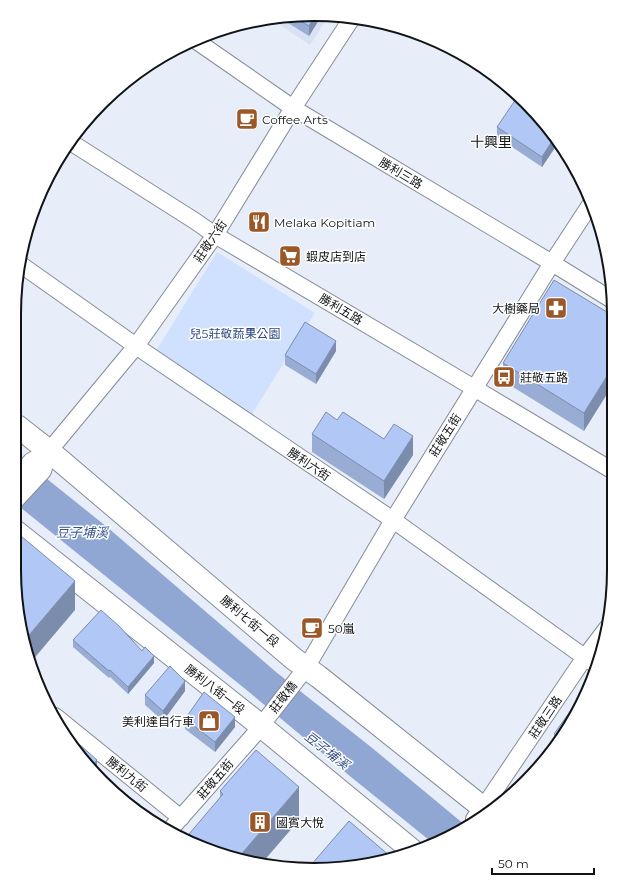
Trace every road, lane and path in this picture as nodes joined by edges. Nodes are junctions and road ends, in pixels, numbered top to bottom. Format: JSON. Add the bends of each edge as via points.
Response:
{"nodes":[{"id":1,"x":348,"y":24,"type":"edge"},
{"id":2,"x":200,"y":44,"type":"edge"},
{"id":3,"x":293,"y":108,"type":"junction"},
{"id":4,"x":75,"y":145,"type":"edge"},
{"id":5,"x":587,"y":209,"type":"edge"},
{"id":6,"x":215,"y":235,"type":"junction"},
{"id":7,"x":552,"y":262,"type":"junction"},
{"id":8,"x":25,"y":268,"type":"edge"},
{"id":9,"x":606,"y":296,"type":"edge"},
{"id":10,"x":136,"y":346,"type":"junction"},
{"id":11,"x":474,"y":388,"type":"junction"},
{"id":12,"x":21,"y":432,"type":"edge"},
{"id":13,"x":41,"y":461,"type":"junction"},
{"id":14,"x":607,"y":467,"type":"edge"},
{"id":15,"x":21,"y":475,"type":"edge"},
{"id":16,"x":21,"y":492,"type":"edge"},
{"id":17,"x":393,"y":520,"type":"junction"},
{"id":18,"x":21,"y":535,"type":"edge"},
{"id":19,"x":591,"y":662,"type":"edge"},
{"id":20,"x":306,"y":668,"type":"junction"},
{"id":21,"x":65,"y":724,"type":"edge"},
{"id":22,"x":261,"y":726,"type":"junction"},
{"id":23,"x":485,"y":807,"type":"edge"},
{"id":24,"x":481,"y":811,"type":"edge"},
{"id":25,"x":181,"y":818,"type":"junction"},
{"id":26,"x":173,"y":827,"type":"edge"},
{"id":27,"x":408,"y":847,"type":"edge"}],
"edges":[{"from":1,"to":3,"type":"street","name":"莊敬六街"},
{"from":2,"to":3,"type":"street","name":"勝利三路"},
{"from":3,"to":6,"type":"street","name":"莊敬六街"},
{"from":3,"to":7,"type":"street","name":"勝利三路"},
{"from":4,"to":6,"type":"street","name":"勝利五路"},
{"from":5,"to":7,"type":"street","name":"莊敬五街"},
{"from":6,"to":10,"type":"street","name":"莊敬六街"},
{"from":6,"to":11,"type":"street","name":"勝利五路"},
{"from":7,"to":9,"type":"street","name":"勝利三路"},
{"from":7,"to":11,"type":"street","name":"莊敬五街"},
{"from":8,"to":10,"type":"street","name":"勝利六街"},
{"from":10,"to":13,"type":"street","name":"莊敬六街"},
{"from":10,"to":17,"type":"street","name":"勝利六街"},
{"from":11,"to":14,"type":"street","name":"勝利五路"},
{"from":11,"to":17,"type":"street","name":"莊敬五街"},
{"from":12,"to":13,"type":"street","name":"勝利七街一段"},
{"from":13,"to":15,"type":"street"},
{"from":13,"to":16,"type":"street"},
{"from":13,"to":20,"type":"street","name":"勝利七街一段"},
{"from":17,"to":19,"type":"street","name":"勝利六街"},
{"from":17,"to":20,"type":"street","name":"莊敬五街"},
{"from":18,"to":22,"type":"street","name":"勝利八街一段"},
{"from":19,"to":23,"type":"street","name":"莊敬三路"},
{"from":20,"to":22,"type":"street","name":"莊敬橋"},
{"from":20,"to":24,"type":"street","name":"勝利七街一段"},
{"from":21,"to":25,"type":"street","name":"勝利九街"},
{"from":22,"to":25,"type":"street","name":"莊敬五街"},
{"from":22,"to":27,"type":"street","name":"勝利八街一段"},
{"from":25,"to":26,"type":"street","name":"莊敬五街"}]}
